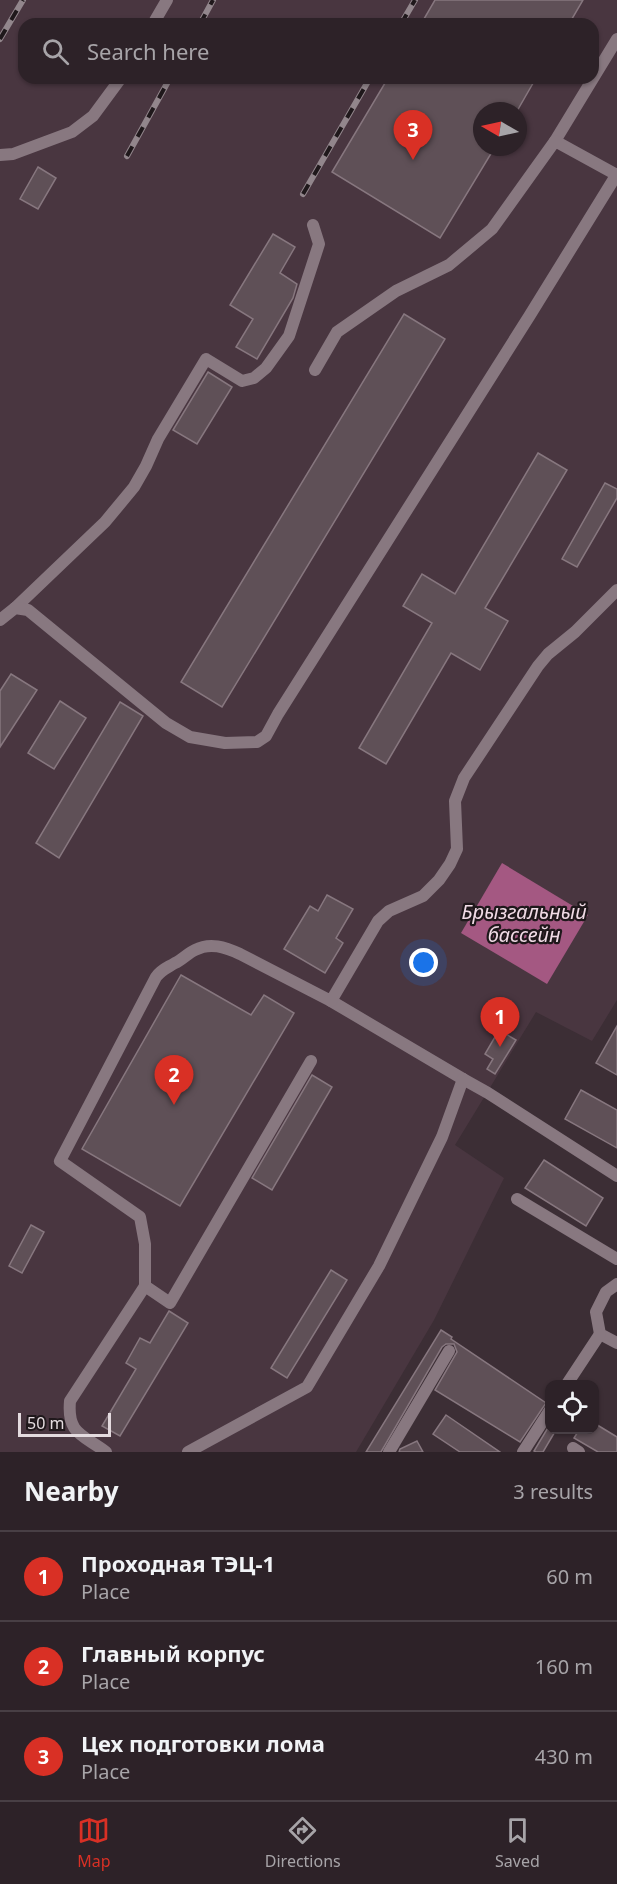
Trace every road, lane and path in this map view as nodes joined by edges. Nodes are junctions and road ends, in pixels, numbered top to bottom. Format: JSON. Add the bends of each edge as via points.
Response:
{"nodes":[{"id":1,"x":167,"y":0,"type":"edge"},
{"id":2,"x":156,"y":18,"type":"edge"},
{"id":3,"x":617,"y":39,"type":"edge"},
{"id":4,"x":599,"y":69,"type":"edge"},
{"id":5,"x":117,"y":84,"type":"edge"},
{"id":6,"x":590,"y":84,"type":"edge"},
{"id":7,"x":555,"y":141,"type":"junction"},
{"id":8,"x":0,"y":155,"type":"edge"},
{"id":9,"x":617,"y":175,"type":"edge"},
{"id":10,"x":313,"y":225,"type":"dead end"},
{"id":11,"x":315,"y":370,"type":"dead end"},
{"id":12,"x":617,"y":590,"type":"edge"},
{"id":13,"x":15,"y":608,"type":"junction"},
{"id":14,"x":0,"y":620,"type":"edge"},
{"id":15,"x":331,"y":1001,"type":"junction"},
{"id":16,"x":311,"y":1061,"type":"dead end"},
{"id":17,"x":463,"y":1079,"type":"junction"},
{"id":18,"x":617,"y":1176,"type":"edge"},
{"id":19,"x":517,"y":1199,"type":"dead end"},
{"id":20,"x":617,"y":1259,"type":"edge"},
{"id":21,"x":617,"y":1284,"type":"edge"},
{"id":22,"x":145,"y":1286,"type":"junction"},
{"id":23,"x":600,"y":1334,"type":"junction"},
{"id":24,"x":617,"y":1343,"type":"edge"},
{"id":25,"x":449,"y":1351,"type":"dead end"},
{"id":26,"x":570,"y":1380,"type":"edge"},
{"id":27,"x":545,"y":1416,"type":"edge"},
{"id":28,"x":106,"y":1452,"type":"edge"},
{"id":29,"x":188,"y":1452,"type":"edge"},
{"id":30,"x":389,"y":1452,"type":"edge"},
{"id":31,"x":523,"y":1452,"type":"edge"}],
"edges":[{"from":1,"to":2,"type":"lane"},
{"from":3,"to":4,"type":"lane"},
{"from":5,"to":8,"type":"lane","via":[[93,116],[72,132],[13,154]]},
{"from":6,"to":7,"type":"lane"},
{"from":7,"to":9,"type":"lane"},
{"from":7,"to":11,"type":"lane","via":[[492,229],[449,265],[396,291],[337,332]]},
{"from":9,"to":13,"type":"lane","via":[[266,736],[257,742],[225,743],[190,737],[166,723],[28,610]]},
{"from":10,"to":13,"type":"lane","via":[[320,244],[289,336],[266,368],[254,378],[242,381],[207,359],[134,487],[105,522]]},
{"from":12,"to":15,"type":"lane","via":[[538,666],[464,778],[455,801],[457,849],[450,864],[423,896],[389,911],[378,921]]},
{"from":13,"to":14,"type":"lane"},
{"from":15,"to":17,"type":"lane"},
{"from":15,"to":22,"type":"lane","via":[[216,945],[194,950],[163,968],[156,977],[60,1161],[140,1217],[145,1244]]},
{"from":16,"to":22,"type":"lane","via":[[170,1303]]},
{"from":17,"to":18,"type":"lane"},
{"from":17,"to":29,"type":"lane","via":[[442,1137],[379,1266],[306,1387]]},
{"from":19,"to":20,"type":"lane"},
{"from":21,"to":23,"type":"lane","via":[[606,1292],[596,1312]]},
{"from":22,"to":28,"type":"lane","via":[[70,1401],[72,1427]]},
{"from":23,"to":24,"type":"lane"},
{"from":23,"to":26,"type":"lane"},
{"from":25,"to":30,"type":"lane"},
{"from":27,"to":31,"type":"lane"}]}
